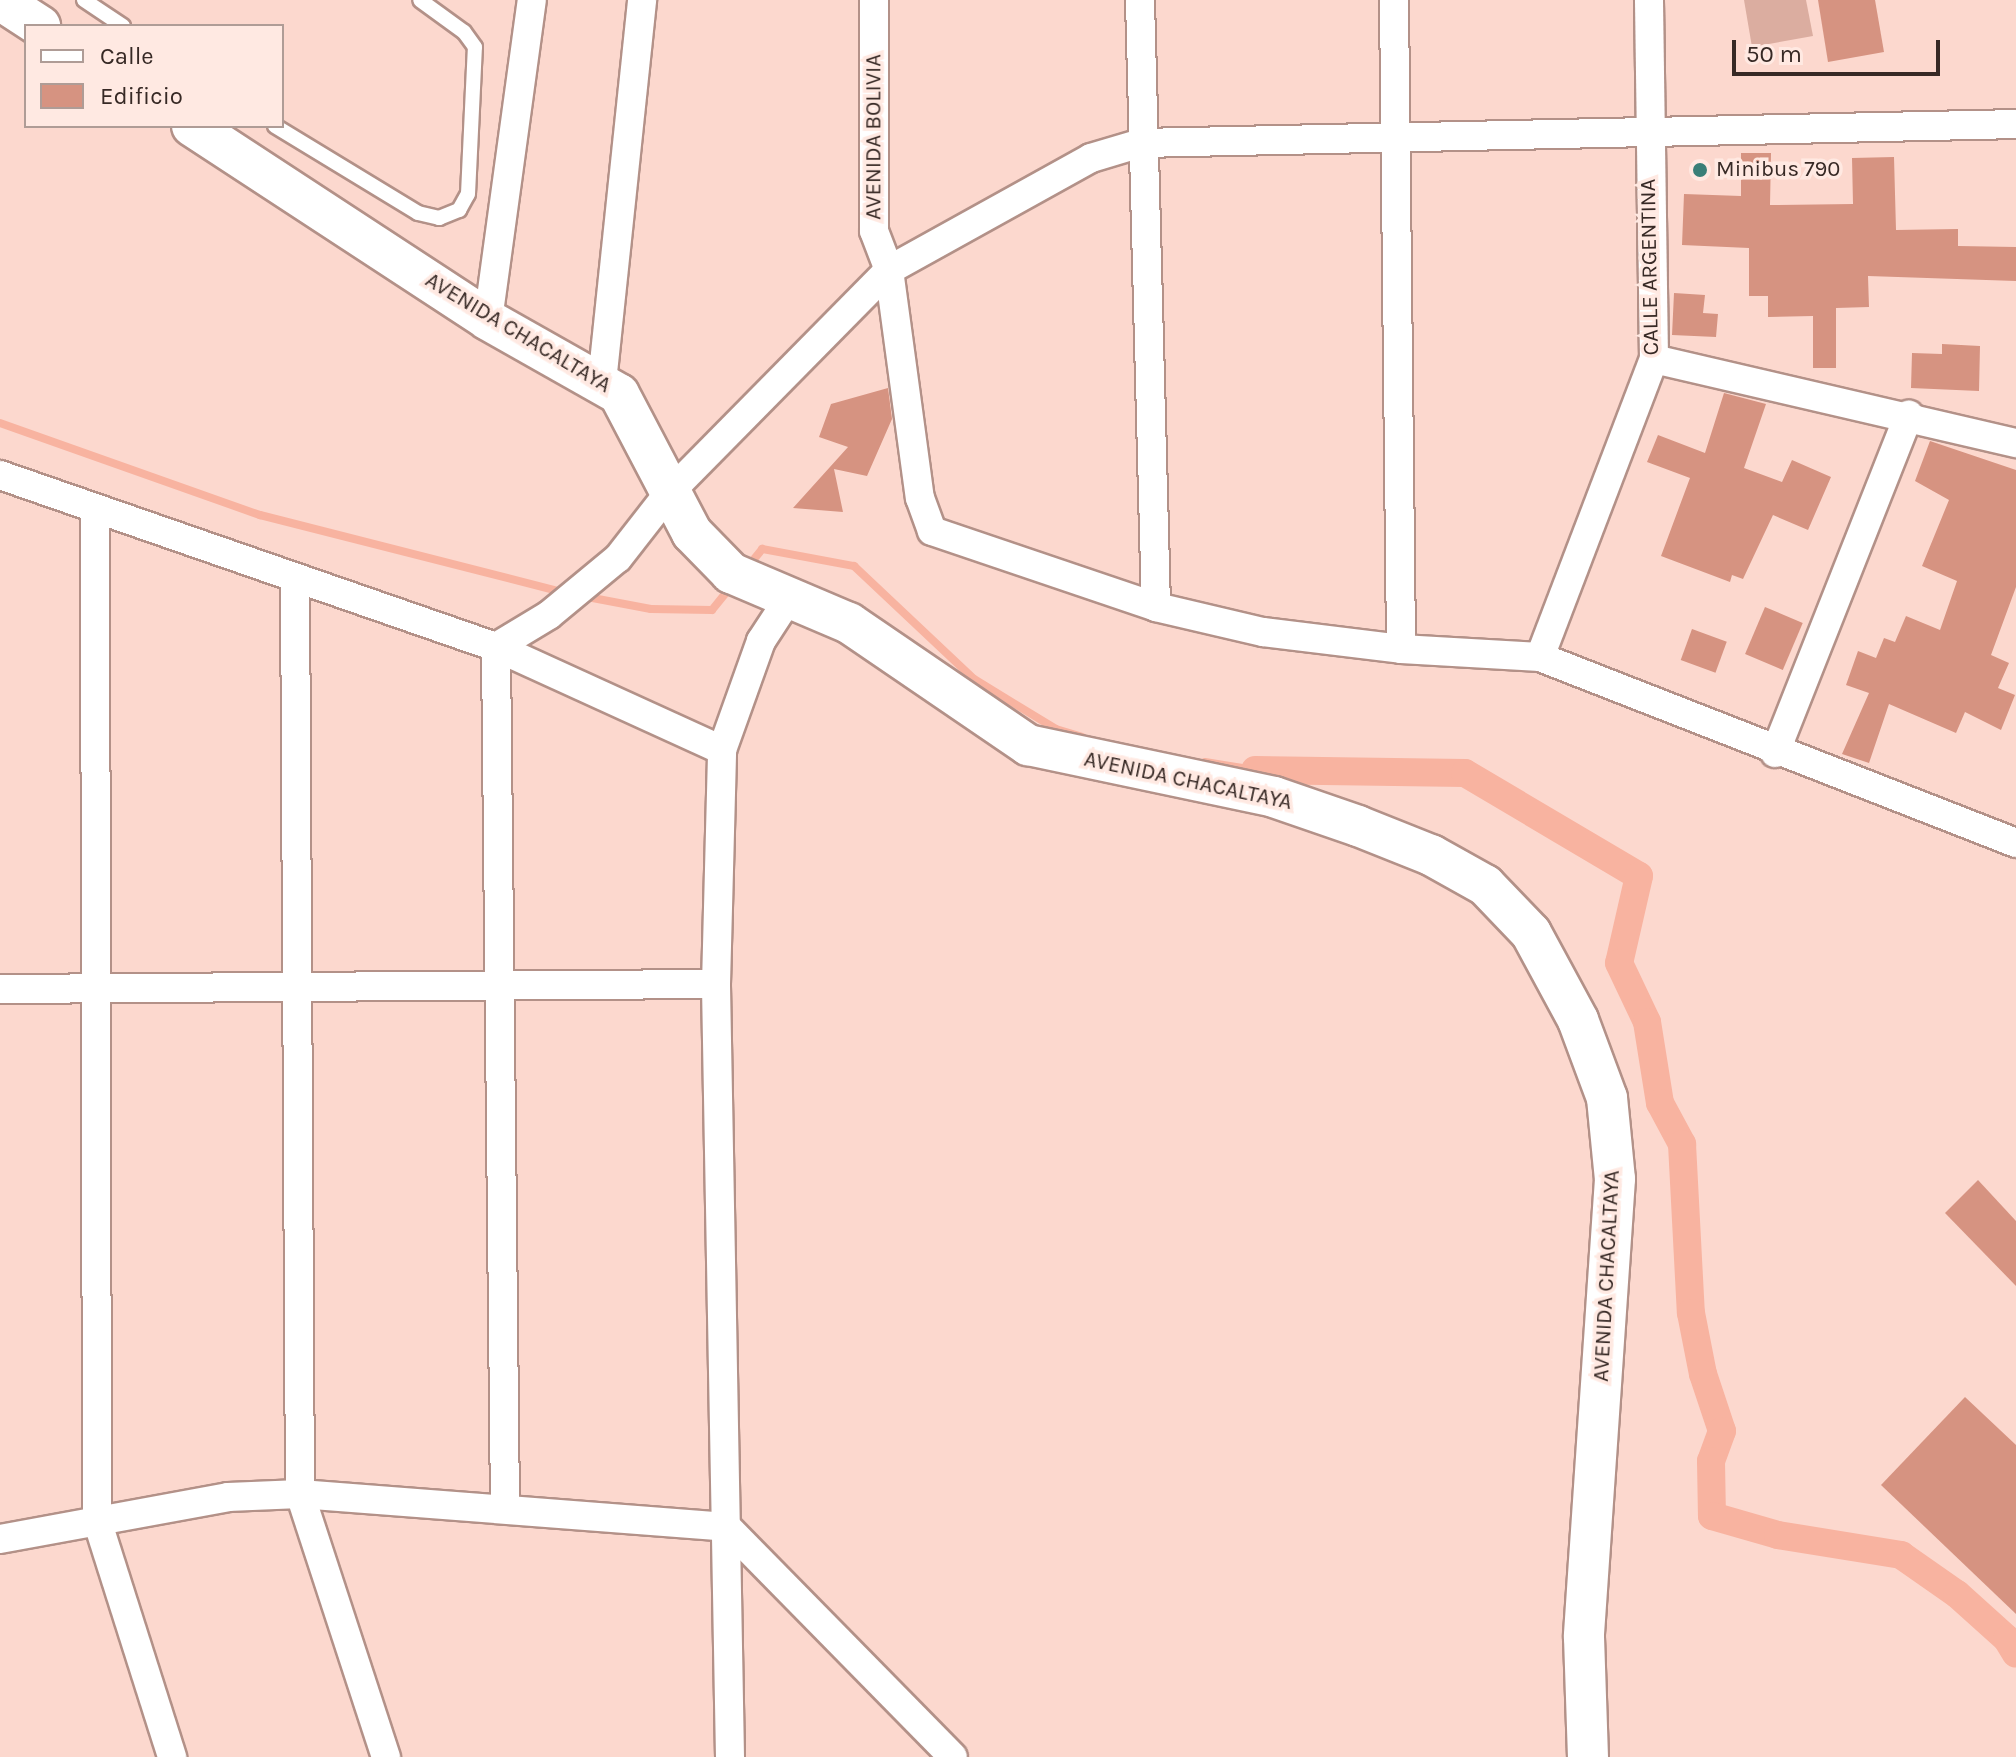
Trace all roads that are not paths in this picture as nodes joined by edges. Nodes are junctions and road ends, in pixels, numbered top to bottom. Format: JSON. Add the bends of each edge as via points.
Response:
{"nodes":[{"id":1,"x":0,"y":0,"type":"edge"},
{"id":2,"x":84,"y":0,"type":"edge"},
{"id":3,"x":420,"y":0,"type":"edge"},
{"id":4,"x":532,"y":0,"type":"edge"},
{"id":5,"x":642,"y":0,"type":"edge"},
{"id":6,"x":874,"y":0,"type":"edge"},
{"id":7,"x":1140,"y":0,"type":"edge"},
{"id":8,"x":1394,"y":0,"type":"edge"},
{"id":9,"x":1649,"y":0,"type":"edge"},
{"id":10,"x":37,"y":24,"type":"edge"},
{"id":11,"x":120,"y":24,"type":"edge"},
{"id":12,"x":2016,"y":124,"type":"edge"},
{"id":13,"x":195,"y":128,"type":"edge"},
{"id":14,"x":278,"y":128,"type":"edge"},
{"id":15,"x":1648,"y":130,"type":"junction"},
{"id":16,"x":1396,"y":137,"type":"junction"},
{"id":17,"x":1141,"y":143,"type":"junction"},
{"id":18,"x":889,"y":270,"type":"junction"},
{"id":19,"x":488,"y":320,"type":"junction"},
{"id":20,"x":1654,"y":359,"type":"junction"},
{"id":21,"x":602,"y":382,"type":"junction"},
{"id":22,"x":1909,"y":415,"type":"junction"},
{"id":23,"x":2016,"y":443,"type":"edge"},
{"id":24,"x":0,"y":475,"type":"edge"},
{"id":25,"x":668,"y":494,"type":"junction"},
{"id":26,"x":95,"y":509,"type":"junction"},
{"id":27,"x":295,"y":581,"type":"junction"},
{"id":28,"x":789,"y":598,"type":"junction"},
{"id":29,"x":1156,"y":607,"type":"junction"},
{"id":30,"x":496,"y":647,"type":"junction"},
{"id":31,"x":1401,"y":649,"type":"junction"},
{"id":32,"x":1540,"y":657,"type":"junction"},
{"id":33,"x":722,"y":750,"type":"junction"},
{"id":34,"x":1775,"y":753,"type":"junction"},
{"id":35,"x":2013,"y":833,"type":"edge"},
{"id":36,"x":716,"y":984,"type":"junction"},
{"id":37,"x":300,"y":985,"type":"junction"},
{"id":38,"x":92,"y":988,"type":"junction"},
{"id":39,"x":0,"y":989,"type":"edge"},
{"id":40,"x":503,"y":989,"type":"junction"},
{"id":41,"x":300,"y":1494,"type":"junction"},
{"id":42,"x":505,"y":1509,"type":"junction"},
{"id":43,"x":97,"y":1520,"type":"junction"},
{"id":44,"x":727,"y":1527,"type":"junction"},
{"id":45,"x":0,"y":1539,"type":"edge"},
{"id":46,"x":172,"y":1757,"type":"edge"},
{"id":47,"x":386,"y":1757,"type":"edge"},
{"id":48,"x":730,"y":1757,"type":"edge"},
{"id":49,"x":953,"y":1757,"type":"edge"},
{"id":50,"x":1588,"y":1757,"type":"edge"}],
"edges":[{"from":1,"to":10,"type":"street"},
{"from":2,"to":11,"type":"lane"},
{"from":3,"to":14,"type":"lane","via":[[464,32],[475,47],[468,194],[459,210],[439,218],[418,213]]},
{"from":4,"to":19,"type":"street"},
{"from":5,"to":21,"type":"street"},
{"from":6,"to":18,"type":"street","name":"AVENIDA BOLIVIA","via":[[874,231]]},
{"from":7,"to":17,"type":"street"},
{"from":8,"to":16,"type":"street"},
{"from":9,"to":15,"type":"street","name":"CALLE ARGENTINA"},
{"from":12,"to":15,"type":"street"},
{"from":13,"to":19,"type":"street","name":"AVENIDA CHACALTAYA"},
{"from":15,"to":16,"type":"street"},
{"from":15,"to":20,"type":"street","name":"CALLE ARGENTINA"},
{"from":16,"to":17,"type":"street"},
{"from":16,"to":31,"type":"street"},
{"from":17,"to":18,"type":"street","via":[[1091,158]]},
{"from":17,"to":29,"type":"street"},
{"from":18,"to":25,"type":"street"},
{"from":18,"to":29,"type":"street","name":"AVENIDA BOLIVIA","via":[[920,498],[932,531]]},
{"from":19,"to":21,"type":"street","name":"AVENIDA CHACALTAYA"},
{"from":20,"to":22,"type":"street"},
{"from":20,"to":32,"type":"street","name":"CALLE ARGENTINA"},
{"from":21,"to":25,"type":"street","name":"AVENIDA CHACALTAYA","via":[[631,410]]},
{"from":22,"to":23,"type":"street"},
{"from":22,"to":34,"type":"street"},
{"from":24,"to":26,"type":"street"},
{"from":25,"to":28,"type":"street","name":"AVENIDA CHACALTAYA","via":[[692,533],[731,573]]},
{"from":25,"to":30,"type":"street","via":[[618,558],[549,615]]},
{"from":26,"to":27,"type":"street"},
{"from":26,"to":38,"type":"street"},
{"from":27,"to":30,"type":"street"},
{"from":27,"to":37,"type":"street"},
{"from":28,"to":33,"type":"street","via":[[761,641]]},
{"from":28,"to":50,"type":"street","name":"AVENIDA CHACALTAYA","via":[[849,623],[1028,745],[1274,797],[1358,826],[1431,855],[1485,885],[1531,933],[1578,1020],[1607,1098],[1615,1179],[1584,1637]]},
{"from":29,"to":31,"type":"street","via":[[1263,632]]},
{"from":30,"to":33,"type":"street"},
{"from":30,"to":40,"type":"street"},
{"from":31,"to":32,"type":"street"},
{"from":32,"to":34,"type":"street"},
{"from":33,"to":36,"type":"street"},
{"from":34,"to":35,"type":"street"},
{"from":36,"to":40,"type":"street"},
{"from":36,"to":44,"type":"street"},
{"from":37,"to":38,"type":"street"},
{"from":37,"to":40,"type":"street"},
{"from":37,"to":41,"type":"street"},
{"from":38,"to":39,"type":"street"},
{"from":38,"to":43,"type":"street"},
{"from":40,"to":42,"type":"street"},
{"from":41,"to":42,"type":"street"},
{"from":41,"to":43,"type":"street","via":[[228,1497]]},
{"from":41,"to":47,"type":"street"},
{"from":42,"to":44,"type":"street"},
{"from":43,"to":45,"type":"street"},
{"from":43,"to":46,"type":"street"},
{"from":44,"to":48,"type":"street"},
{"from":44,"to":49,"type":"street"}]}
